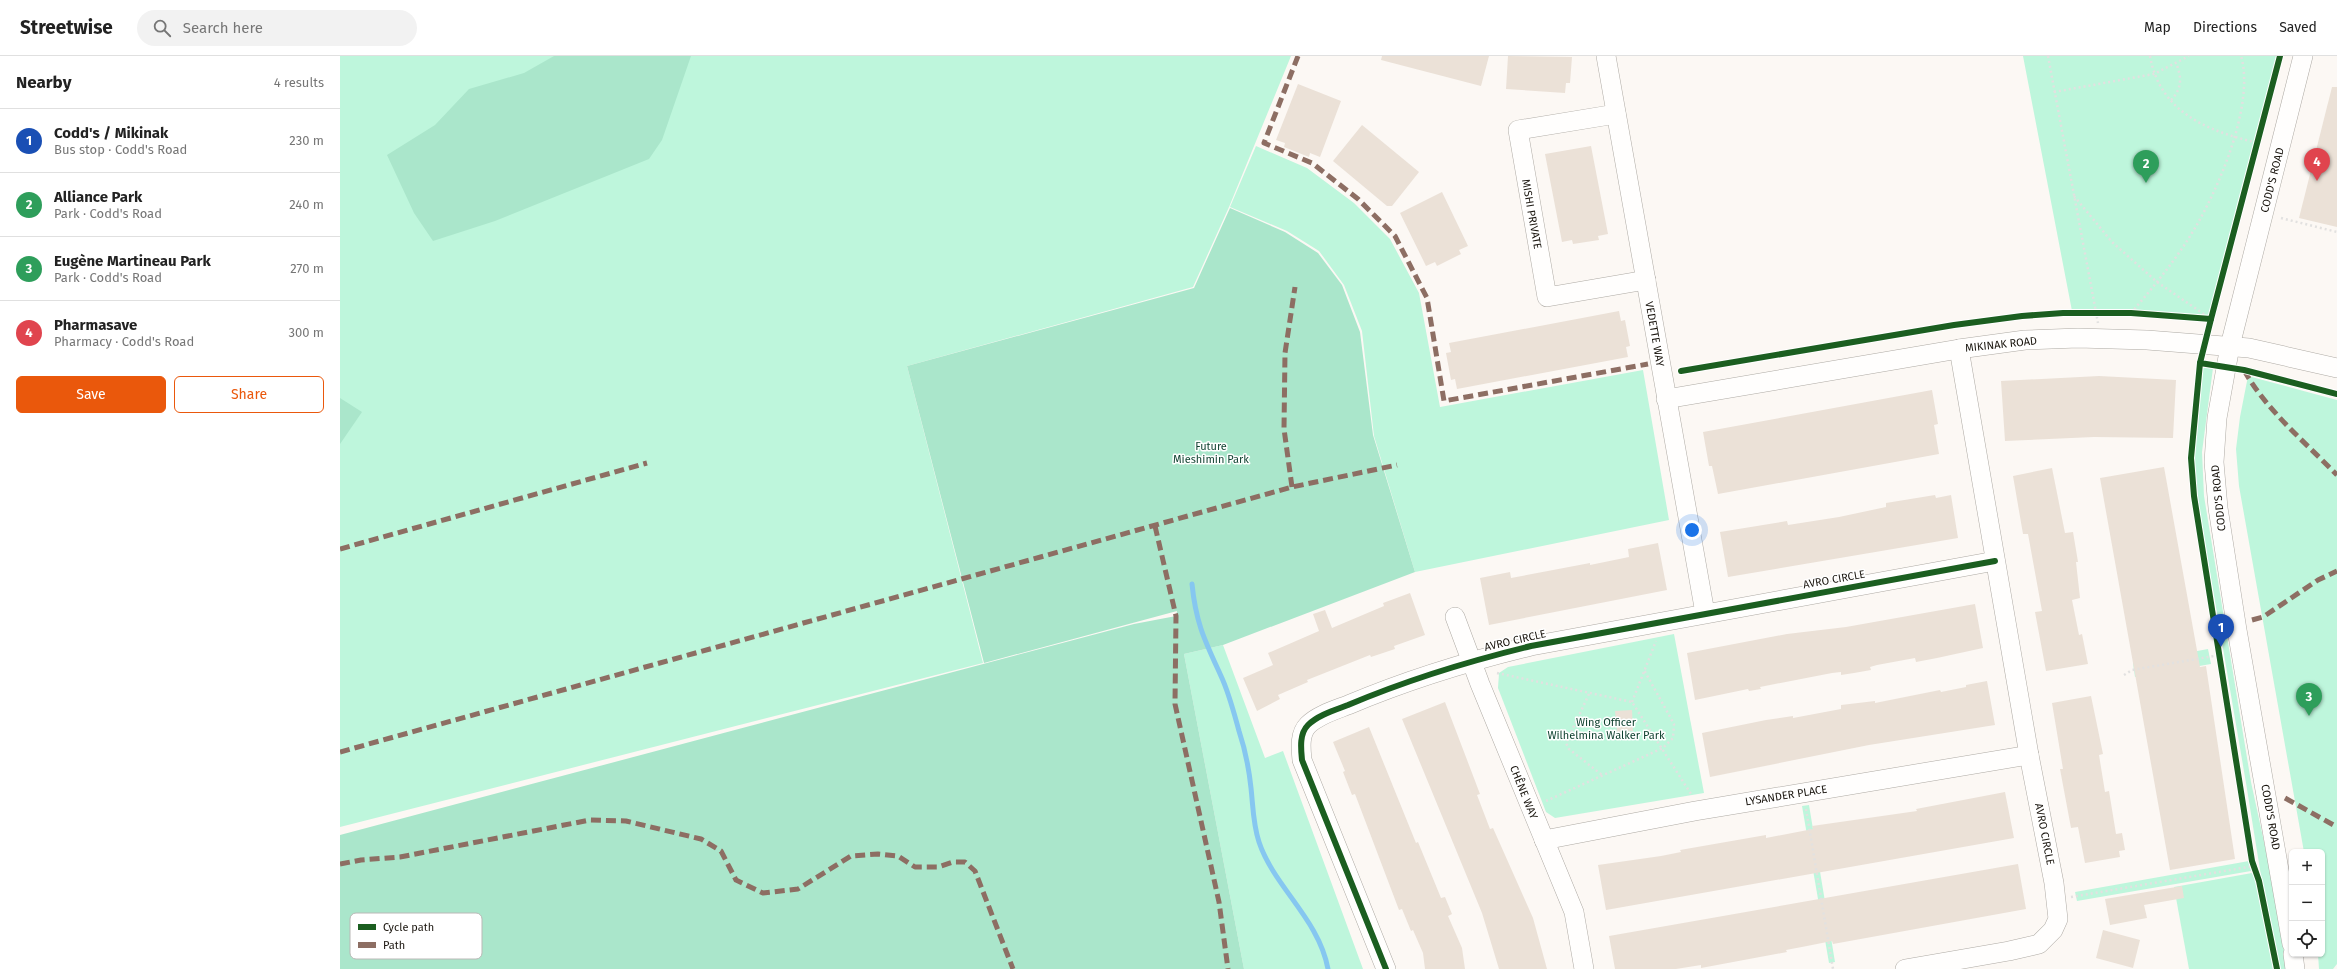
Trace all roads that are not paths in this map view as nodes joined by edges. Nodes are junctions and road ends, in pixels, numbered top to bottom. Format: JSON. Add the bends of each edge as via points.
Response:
{"nodes":[{"id":1,"x":1606,"y":56,"type":"edge"},
{"id":2,"x":2303,"y":56,"type":"edge"},
{"id":3,"x":1616,"y":114,"type":"junction"},
{"id":4,"x":1646,"y":280,"type":"junction"},
{"id":5,"x":2230,"y":346,"type":"junction"},
{"id":6,"x":1959,"y":349,"type":"junction"},
{"id":7,"x":2337,"y":368,"type":"edge"},
{"id":8,"x":1666,"y":399,"type":"junction"},
{"id":9,"x":1995,"y":561,"type":"junction"},
{"id":10,"x":1705,"y":613,"type":"junction"},
{"id":11,"x":1455,"y":617,"type":"dead end"},
{"id":12,"x":1471,"y":661,"type":"junction"},
{"id":13,"x":2030,"y":755,"type":"junction"},
{"id":14,"x":1544,"y":840,"type":"junction"},
{"id":15,"x":2289,"y":927,"type":"edge"},
{"id":16,"x":2293,"y":957,"type":"edge"},
{"id":17,"x":1386,"y":969,"type":"edge"},
{"id":18,"x":1584,"y":969,"type":"edge"},
{"id":19,"x":1905,"y":969,"type":"edge"},
{"id":20,"x":2295,"y":969,"type":"edge"}],
"edges":[{"from":1,"to":3,"type":"street","name":"VEDETTE WAY"},
{"from":2,"to":5,"type":"street","name":"CODD'S ROAD"},
{"from":3,"to":4,"type":"street","name":"VEDETTE WAY"},
{"from":3,"to":4,"type":"street","name":"MISHI PRIVATE","via":[[1518,130],[1547,297]]},
{"from":4,"to":8,"type":"street","name":"VEDETTE WAY"},
{"from":5,"to":6,"type":"street","name":"MIKINAK ROAD","via":[[2101,338],[2025,340]]},
{"from":5,"to":7,"type":"street","name":"MIKINAK ROAD","via":[[2274,353]]},
{"from":5,"to":15,"type":"street","name":"CODD'S ROAD","via":[[2217,418],[2214,483]]},
{"from":6,"to":8,"type":"street","name":"MIKINAK ROAD"},
{"from":6,"to":9,"type":"street","name":"AVRO CIRCLE"},
{"from":8,"to":10,"type":"street","name":"VEDETTE WAY"},
{"from":9,"to":10,"type":"street","name":"AVRO CIRCLE"},
{"from":9,"to":13,"type":"street","name":"AVRO CIRCLE"},
{"from":10,"to":12,"type":"street","name":"AVRO CIRCLE","via":[[1531,646]]},
{"from":11,"to":12,"type":"street","name":"CHÊNE WAY"},
{"from":12,"to":14,"type":"street","name":"CHÊNE WAY"},
{"from":12,"to":17,"type":"street","name":"AVRO CIRCLE","via":[[1359,700],[1319,717],[1306,726],[1301,741],[1302,760]]},
{"from":13,"to":14,"type":"street","name":"LYSANDER PLACE","via":[[1803,792]]},
{"from":13,"to":19,"type":"street","name":"AVRO CIRCLE","via":[[2057,900],[2058,919],[2054,930],[2039,944]]},
{"from":14,"to":18,"type":"street","name":"CHÊNE WAY","via":[[1574,912]]},
{"from":16,"to":20,"type":"street"}]}
